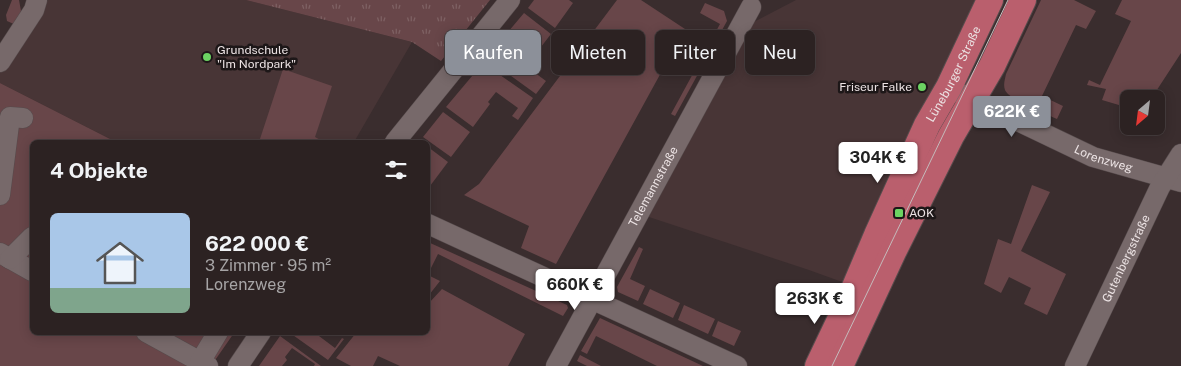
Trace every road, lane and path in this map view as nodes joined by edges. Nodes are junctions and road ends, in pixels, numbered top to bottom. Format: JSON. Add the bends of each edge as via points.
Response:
{"nodes":[{"id":1,"x":37,"y":0,"type":"edge"},
{"id":2,"x":510,"y":0,"type":"edge"},
{"id":3,"x":990,"y":0,"type":"edge"},
{"id":4,"x":1022,"y":0,"type":"edge"},
{"id":5,"x":751,"y":2,"type":"edge"},
{"id":6,"x":0,"y":62,"type":"edge"},
{"id":7,"x":949,"y":87,"type":"junction"},
{"id":8,"x":972,"y":99,"type":"junction"},
{"id":9,"x":23,"y":118,"type":"dead end"},
{"id":10,"x":397,"y":140,"type":"edge"},
{"id":11,"x":1181,"y":154,"type":"edge"},
{"id":12,"x":1173,"y":180,"type":"edge"},
{"id":13,"x":0,"y":196,"type":"edge"},
{"id":14,"x":430,"y":225,"type":"edge"},
{"id":15,"x":30,"y":238,"type":"edge"},
{"id":16,"x":5,"y":256,"type":"edge"},
{"id":17,"x":30,"y":270,"type":"edge"},
{"id":18,"x":593,"y":300,"type":"junction"},
{"id":19,"x":157,"y":335,"type":"edge"},
{"id":20,"x":217,"y":335,"type":"edge"},
{"id":21,"x":258,"y":335,"type":"edge"},
{"id":22,"x":178,"y":341,"type":"edge"},
{"id":23,"x":204,"y":364,"type":"edge"},
{"id":24,"x":238,"y":366,"type":"edge"},
{"id":25,"x":556,"y":366,"type":"edge"},
{"id":26,"x":737,"y":366,"type":"edge"},
{"id":27,"x":818,"y":366,"type":"edge"},
{"id":28,"x":840,"y":366,"type":"edge"},
{"id":29,"x":1075,"y":366,"type":"edge"}],
"edges":[{"from":1,"to":6,"type":"street","via":[[34,10]]},
{"from":2,"to":10,"type":"street"},
{"from":3,"to":7,"type":"main road","name":"Lüneburger Straße"},
{"from":4,"to":8,"type":"main road","via":[[992,66]]},
{"from":5,"to":18,"type":"street","name":"Telemannstraße"},
{"from":7,"to":8,"type":"street","name":"Lorenzweg"},
{"from":7,"to":27,"type":"main road","name":"Lüneburger Straße","via":[[923,134]]},
{"from":8,"to":12,"type":"street","name":"Lorenzweg","via":[[1088,154]]},
{"from":8,"to":28,"type":"main road"},
{"from":9,"to":13,"type":"street","via":[[10,117]]},
{"from":11,"to":12,"type":"street","name":"Gutenbergstraße"},
{"from":12,"to":29,"type":"street","name":"Gutenbergstraße"},
{"from":14,"to":18,"type":"street"},
{"from":15,"to":16,"type":"street"},
{"from":16,"to":17,"type":"street"},
{"from":18,"to":25,"type":"street","name":"Telemannstraße"},
{"from":18,"to":26,"type":"street"},
{"from":19,"to":22,"type":"street"},
{"from":20,"to":23,"type":"street"},
{"from":21,"to":24,"type":"street"},
{"from":22,"to":23,"type":"street"}]}
